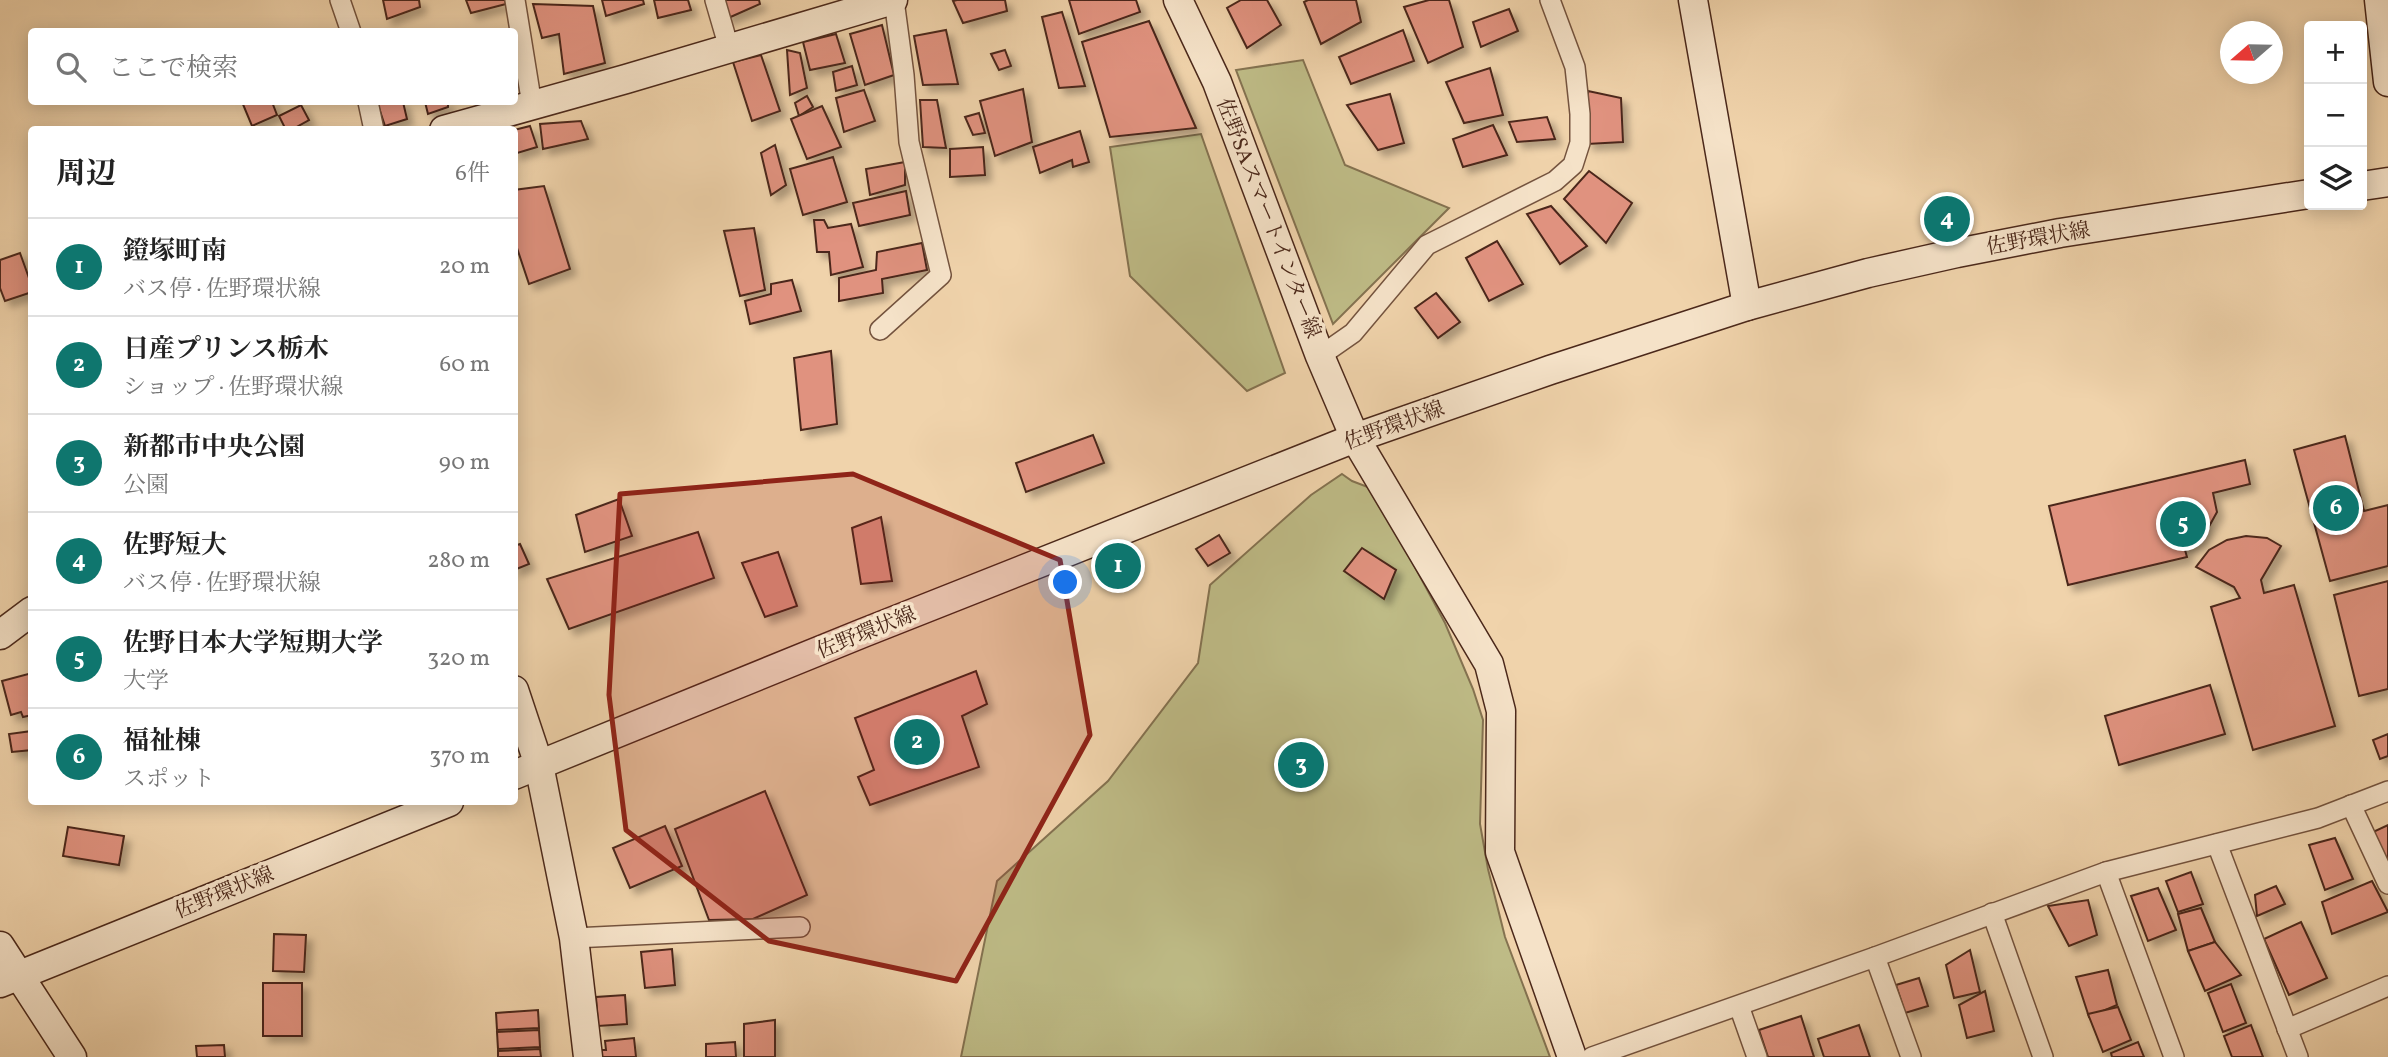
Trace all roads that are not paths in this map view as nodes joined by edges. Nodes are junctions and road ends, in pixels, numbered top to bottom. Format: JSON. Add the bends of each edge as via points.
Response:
{"nodes":[{"id":1,"x":340,"y":0,"type":"edge"},
{"id":2,"x":515,"y":0,"type":"edge"},
{"id":3,"x":715,"y":0,"type":"edge"},
{"id":4,"x":893,"y":0,"type":"edge"},
{"id":5,"x":1178,"y":0,"type":"edge"},
{"id":6,"x":1550,"y":0,"type":"edge"},
{"id":7,"x":1693,"y":0,"type":"edge"},
{"id":8,"x":2379,"y":0,"type":"edge"},
{"id":9,"x":350,"y":28,"type":"edge"},
{"id":10,"x":729,"y":48,"type":"junction"},
{"id":11,"x":2388,"y":82,"type":"edge"},
{"id":12,"x":369,"y":105,"type":"edge"},
{"id":13,"x":532,"y":105,"type":"junction"},
{"id":14,"x":373,"y":126,"type":"edge"},
{"id":15,"x":458,"y":126,"type":"edge"},
{"id":16,"x":2388,"y":182,"type":"edge"},
{"id":17,"x":2367,"y":185,"type":"edge"},
{"id":18,"x":2304,"y":195,"type":"edge"},
{"id":19,"x":1747,"y":306,"type":"junction"},
{"id":20,"x":880,"y":330,"type":"dead end"},
{"id":21,"x":1320,"y":356,"type":"junction"},
{"id":22,"x":1355,"y":438,"type":"junction"},
{"id":23,"x":28,"y":614,"type":"edge"},
{"id":24,"x":0,"y":635,"type":"edge"},
{"id":25,"x":518,"y":715,"type":"edge"},
{"id":26,"x":527,"y":770,"type":"edge"},
{"id":27,"x":2388,"y":791,"type":"edge"},
{"id":28,"x":442,"y":805,"type":"edge"},
{"id":29,"x":2351,"y":805,"type":"junction"},
{"id":30,"x":2217,"y":844,"type":"junction"},
{"id":31,"x":2106,"y":872,"type":"junction"},
{"id":32,"x":2388,"y":884,"type":"edge"},
{"id":33,"x":1992,"y":913,"type":"junction"},
{"id":34,"x":800,"y":926,"type":"dead end"},
{"id":35,"x":574,"y":938,"type":"junction"},
{"id":36,"x":0,"y":946,"type":"edge"},
{"id":37,"x":1875,"y":957,"type":"junction"},
{"id":38,"x":10,"y":979,"type":"edge"},
{"id":39,"x":2388,"y":986,"type":"edge"},
{"id":40,"x":1739,"y":1006,"type":"junction"},
{"id":41,"x":2287,"y":1029,"type":"junction"},
{"id":42,"x":72,"y":1057,"type":"edge"},
{"id":43,"x":588,"y":1057,"type":"edge"},
{"id":44,"x":1572,"y":1057,"type":"edge"},
{"id":45,"x":1592,"y":1057,"type":"edge"},
{"id":46,"x":1757,"y":1057,"type":"edge"},
{"id":47,"x":1911,"y":1057,"type":"edge"},
{"id":48,"x":2043,"y":1057,"type":"edge"},
{"id":49,"x":2174,"y":1057,"type":"edge"},
{"id":50,"x":2298,"y":1057,"type":"edge"}],
"edges":[{"from":1,"to":9,"type":"street"},
{"from":2,"to":13,"type":"street"},
{"from":3,"to":10,"type":"street"},
{"from":4,"to":10,"type":"main road"},
{"from":4,"to":20,"type":"street","via":[[909,142],[941,275]]},
{"from":5,"to":21,"type":"main road","name":"佐野SAスマートインター線","via":[[1227,105]]},
{"from":6,"to":21,"type":"street","via":[[1575,67],[1580,143],[1573,166],[1555,181],[1427,244],[1353,332]]},
{"from":7,"to":19,"type":"main road"},
{"from":8,"to":11,"type":"main road"},
{"from":10,"to":13,"type":"main road"},
{"from":12,"to":14,"type":"street"},
{"from":13,"to":15,"type":"main road"},
{"from":16,"to":17,"type":"main road"},
{"from":18,"to":19,"type":"main road","name":"佐野環状線","via":[[1957,253]]},
{"from":19,"to":22,"type":"main road","name":"佐野環状線"},
{"from":21,"to":22,"type":"main road","name":"佐野SAスマートインター線"},
{"from":22,"to":26,"type":"main road","name":"佐野環状線"},
{"from":22,"to":44,"type":"main road","name":"佐野SAスマートインター線","via":[[1489,664],[1501,711],[1500,852]]},
{"from":23,"to":24,"type":"main road"},
{"from":25,"to":26,"type":"main road"},
{"from":26,"to":35,"type":"main road"},
{"from":27,"to":29,"type":"street"},
{"from":28,"to":38,"type":"main road","name":"佐野環状線"},
{"from":29,"to":30,"type":"street"},
{"from":29,"to":32,"type":"street"},
{"from":30,"to":31,"type":"street"},
{"from":30,"to":41,"type":"street"},
{"from":31,"to":33,"type":"street"},
{"from":31,"to":49,"type":"street"},
{"from":33,"to":37,"type":"street"},
{"from":33,"to":48,"type":"street"},
{"from":34,"to":35,"type":"street"},
{"from":35,"to":43,"type":"main road"},
{"from":36,"to":38,"type":"main road"},
{"from":37,"to":40,"type":"street"},
{"from":37,"to":47,"type":"street"},
{"from":38,"to":42,"type":"main road"},
{"from":39,"to":41,"type":"street"},
{"from":40,"to":45,"type":"street"},
{"from":40,"to":46,"type":"street"},
{"from":41,"to":50,"type":"street"}]}
